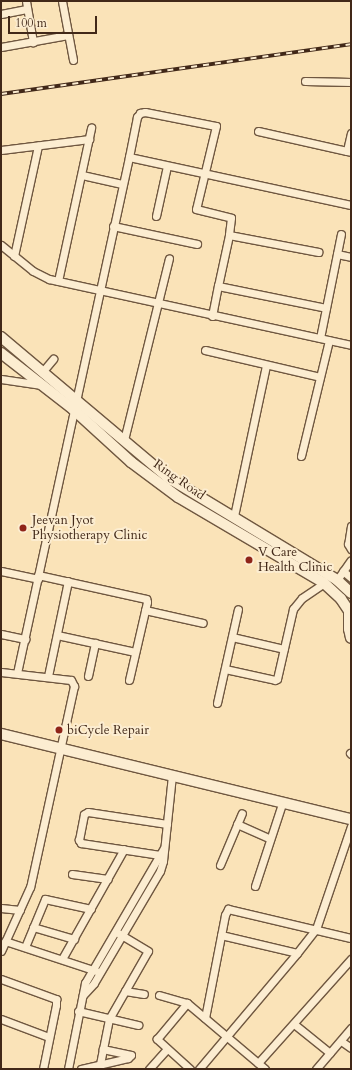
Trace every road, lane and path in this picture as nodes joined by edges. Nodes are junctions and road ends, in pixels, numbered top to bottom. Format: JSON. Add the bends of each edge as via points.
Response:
{"nodes":[{"id":1,"x":26,"y":1,"type":"edge"},
{"id":2,"x":62,"y":1,"type":"edge"},
{"id":3,"x":27,"y":9,"type":"junction"},
{"id":4,"x":1,"y":14,"type":"edge"},
{"id":5,"x":68,"y":35,"type":"junction"},
{"id":6,"x":33,"y":42,"type":"junction"},
{"id":7,"x":1,"y":48,"type":"edge"},
{"id":8,"x":74,"y":60,"type":"dead end"},
{"id":9,"x":305,"y":81,"type":"dead end"},
{"id":10,"x":351,"y":82,"type":"edge"},
{"id":11,"x":91,"y":128,"type":"dead end"},
{"id":12,"x":258,"y":131,"type":"dead end"},
{"id":13,"x":351,"y":134,"type":"edge"},
{"id":14,"x":89,"y":139,"type":"junction"},
{"id":15,"x":38,"y":146,"type":"junction"},
{"id":16,"x":1,"y":150,"type":"edge"},
{"id":17,"x":349,"y":151,"type":"edge"},
{"id":18,"x":129,"y":157,"type":"junction"},
{"id":19,"x":167,"y":166,"type":"junction"},
{"id":20,"x":204,"y":174,"type":"junction"},
{"id":21,"x":82,"y":175,"type":"junction"},
{"id":22,"x":122,"y":184,"type":"junction"},
{"id":23,"x":351,"y":206,"type":"edge"},
{"id":24,"x":156,"y":216,"type":"dead end"},
{"id":25,"x":113,"y":226,"type":"junction"},
{"id":26,"x":341,"y":234,"type":"dead end"},
{"id":27,"x":229,"y":235,"type":"junction"},
{"id":28,"x":197,"y":244,"type":"dead end"},
{"id":29,"x":1,"y":245,"type":"edge"},
{"id":30,"x":318,"y":252,"type":"dead end"},
{"id":31,"x":337,"y":254,"type":"junction"},
{"id":32,"x":14,"y":256,"type":"junction"},
{"id":33,"x":351,"y":257,"type":"edge"},
{"id":34,"x":169,"y":258,"type":"dead end"},
{"id":35,"x":58,"y":281,"type":"junction"},
{"id":36,"x":218,"y":286,"type":"junction"},
{"id":37,"x":100,"y":291,"type":"junction"},
{"id":38,"x":158,"y":304,"type":"junction"},
{"id":39,"x":326,"y":308,"type":"junction"},
{"id":40,"x":212,"y":316,"type":"junction"},
{"id":41,"x":1,"y":337,"type":"edge"},
{"id":42,"x":320,"y":338,"type":"junction"},
{"id":43,"x":329,"y":340,"type":"junction"},
{"id":44,"x":351,"y":345,"type":"edge"},
{"id":45,"x":204,"y":350,"type":"dead end"},
{"id":46,"x":1,"y":353,"type":"edge"},
{"id":47,"x":53,"y":359,"type":"dead end"},
{"id":48,"x":266,"y":366,"type":"junction"},
{"id":49,"x":43,"y":371,"type":"junction"},
{"id":50,"x":320,"y":377,"type":"junction"},
{"id":51,"x":1,"y":379,"type":"edge"},
{"id":52,"x":44,"y":386,"type":"junction"},
{"id":53,"x":75,"y":404,"type":"junction"},
{"id":54,"x":124,"y":440,"type":"junction"},
{"id":55,"x":301,"y":456,"type":"dead end"},
{"id":56,"x":234,"y":516,"type":"junction"},
{"id":57,"x":351,"y":526,"type":"edge"},
{"id":58,"x":351,"y":549,"type":"edge"},
{"id":59,"x":351,"y":560,"type":"edge"},
{"id":60,"x":1,"y":571,"type":"edge"},
{"id":61,"x":343,"y":571,"type":"junction"},
{"id":62,"x":38,"y":577,"type":"junction"},
{"id":63,"x":351,"y":578,"type":"edge"},
{"id":64,"x":337,"y":580,"type":"junction"},
{"id":65,"x":68,"y":581,"type":"junction"},
{"id":66,"x":324,"y":583,"type":"junction"},
{"id":67,"x":351,"y":593,"type":"edge"},
{"id":68,"x":145,"y":610,"type":"junction"},
{"id":69,"x":238,"y":610,"type":"dead end"},
{"id":70,"x":350,"y":612,"type":"edge"},
{"id":71,"x":203,"y":623,"type":"dead end"},
{"id":72,"x":1,"y":634,"type":"edge"},
{"id":73,"x":57,"y":635,"type":"junction"},
{"id":74,"x":232,"y":637,"type":"junction"},
{"id":75,"x":351,"y":638,"type":"edge"},
{"id":76,"x":25,"y":639,"type":"junction"},
{"id":77,"x":95,"y":643,"type":"junction"},
{"id":78,"x":284,"y":649,"type":"junction"},
{"id":79,"x":135,"y":652,"type":"junction"},
{"id":80,"x":225,"y":669,"type":"junction"},
{"id":81,"x":1,"y":672,"type":"edge"},
{"id":82,"x":17,"y":673,"type":"junction"},
{"id":83,"x":48,"y":676,"type":"junction"},
{"id":84,"x":88,"y":676,"type":"dead end"},
{"id":85,"x":129,"y":680,"type":"dead end"},
{"id":86,"x":217,"y":703,"type":"dead end"},
{"id":87,"x":1,"y":734,"type":"edge"},
{"id":88,"x":61,"y":750,"type":"junction"},
{"id":89,"x":172,"y":775,"type":"junction"},
{"id":90,"x":283,"y":801,"type":"junction"},
{"id":91,"x":242,"y":813,"type":"dead end"},
{"id":92,"x":351,"y":819,"type":"edge"},
{"id":93,"x":166,"y":824,"type":"junction"},
{"id":94,"x":238,"y":824,"type":"junction"},
{"id":95,"x":351,"y":826,"type":"edge"},
{"id":96,"x":270,"y":839,"type":"junction"},
{"id":97,"x":124,"y":849,"type":"junction"},
{"id":98,"x":162,"y":851,"type":"junction"},
{"id":99,"x":220,"y":865,"type":"dead end"},
{"id":100,"x":72,"y":874,"type":"dead end"},
{"id":101,"x":108,"y":879,"type":"junction"},
{"id":102,"x":255,"y":886,"type":"dead end"},
{"id":103,"x":139,"y":889,"type":"junction"},
{"id":104,"x":146,"y":893,"type":"junction"},
{"id":105,"x":1,"y":908,"type":"edge"},
{"id":106,"x":91,"y":909,"type":"junction"},
{"id":107,"x":20,"y":910,"type":"junction"},
{"id":108,"x":33,"y":927,"type":"junction"},
{"id":109,"x":316,"y":929,"type":"junction"},
{"id":110,"x":118,"y":932,"type":"junction"},
{"id":111,"x":221,"y":935,"type":"junction"},
{"id":112,"x":351,"y":938,"type":"edge"},
{"id":113,"x":74,"y":939,"type":"junction"},
{"id":114,"x":3,"y":946,"type":"edge"},
{"id":115,"x":25,"y":947,"type":"junction"},
{"id":116,"x":297,"y":954,"type":"junction"},
{"id":117,"x":62,"y":959,"type":"junction"},
{"id":118,"x":351,"y":959,"type":"edge"},
{"id":119,"x":96,"y":971,"type":"junction"},
{"id":120,"x":1,"y":979,"type":"edge"},
{"id":121,"x":125,"y":991,"type":"junction"},
{"id":122,"x":144,"y":994,"type":"dead end"},
{"id":123,"x":160,"y":995,"type":"dead end"},
{"id":124,"x":187,"y":1003,"type":"junction"},
{"id":125,"x":78,"y":1012,"type":"junction"},
{"id":126,"x":206,"y":1018,"type":"junction"},
{"id":127,"x":1,"y":1019,"type":"edge"},
{"id":128,"x":109,"y":1019,"type":"junction"},
{"id":129,"x":294,"y":1024,"type":"junction"},
{"id":130,"x":138,"y":1025,"type":"dead end"},
{"id":131,"x":351,"y":1028,"type":"edge"},
{"id":132,"x":226,"y":1036,"type":"junction"},
{"id":133,"x":49,"y":1037,"type":"junction"},
{"id":134,"x":340,"y":1040,"type":"junction"},
{"id":135,"x":351,"y":1048,"type":"edge"},
{"id":136,"x":103,"y":1049,"type":"junction"},
{"id":137,"x":167,"y":1049,"type":"junction"},
{"id":138,"x":330,"y":1053,"type":"junction"},
{"id":139,"x":258,"y":1063,"type":"junction"},
{"id":140,"x":100,"y":1064,"type":"junction"},
{"id":141,"x":43,"y":1069,"type":"edge"},
{"id":142,"x":68,"y":1069,"type":"edge"},
{"id":143,"x":82,"y":1069,"type":"edge"},
{"id":144,"x":149,"y":1069,"type":"edge"},
{"id":145,"x":190,"y":1069,"type":"edge"},
{"id":146,"x":199,"y":1069,"type":"edge"},
{"id":147,"x":265,"y":1069,"type":"edge"},
{"id":148,"x":316,"y":1069,"type":"edge"}],
"edges":[{"from":1,"to":3,"type":"street"},
{"from":2,"to":5,"type":"street"},
{"from":3,"to":4,"type":"street"},
{"from":3,"to":6,"type":"street"},
{"from":5,"to":6,"type":"street"},
{"from":5,"to":8,"type":"street"},
{"from":6,"to":7,"type":"street"},
{"from":9,"to":10,"type":"street"},
{"from":11,"to":14,"type":"street"},
{"from":12,"to":17,"type":"street"},
{"from":13,"to":17,"type":"street"},
{"from":14,"to":15,"type":"street"},
{"from":14,"to":21,"type":"street"},
{"from":15,"to":16,"type":"street"},
{"from":15,"to":32,"type":"street"},
{"from":18,"to":19,"type":"street"},
{"from":18,"to":20,"type":"street","via":[[140,113],[216,126]]},
{"from":18,"to":22,"type":"street"},
{"from":19,"to":20,"type":"street"},
{"from":19,"to":24,"type":"street"},
{"from":20,"to":23,"type":"street"},
{"from":20,"to":27,"type":"street","via":[[196,209],[231,218]]},
{"from":21,"to":22,"type":"street"},
{"from":21,"to":35,"type":"street"},
{"from":22,"to":25,"type":"street"},
{"from":25,"to":28,"type":"street"},
{"from":25,"to":37,"type":"street"},
{"from":26,"to":31,"type":"street"},
{"from":27,"to":30,"type":"street"},
{"from":27,"to":36,"type":"street"},
{"from":29,"to":32,"type":"street"},
{"from":31,"to":33,"type":"street"},
{"from":31,"to":39,"type":"street"},
{"from":32,"to":35,"type":"street","via":[[37,274]]},
{"from":34,"to":38,"type":"street"},
{"from":35,"to":37,"type":"street"},
{"from":36,"to":39,"type":"street"},
{"from":36,"to":40,"type":"street"},
{"from":37,"to":38,"type":"street"},
{"from":37,"to":53,"type":"street"},
{"from":38,"to":40,"type":"street"},
{"from":38,"to":54,"type":"street"},
{"from":39,"to":42,"type":"street"},
{"from":40,"to":42,"type":"street"},
{"from":41,"to":49,"type":"street","name":"Ring Road"},
{"from":42,"to":43,"type":"street"},
{"from":43,"to":44,"type":"street"},
{"from":43,"to":50,"type":"street"},
{"from":45,"to":48,"type":"street"},
{"from":46,"to":52,"type":"street","name":"Ring Road"},
{"from":47,"to":49,"type":"street"},
{"from":48,"to":50,"type":"street"},
{"from":48,"to":56,"type":"street"},
{"from":49,"to":53,"type":"street","name":"Ring Road"},
{"from":50,"to":55,"type":"street"},
{"from":51,"to":52,"type":"street"},
{"from":52,"to":53,"type":"street","name":"Ring Road"},
{"from":53,"to":54,"type":"street","name":"Ring Road"},
{"from":53,"to":62,"type":"street"},
{"from":53,"to":66,"type":"street","name":"Ring Road","via":[[131,462],[178,497]]},
{"from":54,"to":56,"type":"street","name":"Ring Road","via":[[167,477]]},
{"from":56,"to":64,"type":"street","name":"Ring Road"},
{"from":57,"to":58,"type":"street","via":[[348,544]]},
{"from":59,"to":61,"type":"street"},
{"from":60,"to":62,"type":"street"},
{"from":61,"to":63,"type":"street"},
{"from":61,"to":64,"type":"street"},
{"from":62,"to":65,"type":"street"},
{"from":62,"to":76,"type":"street"},
{"from":64,"to":67,"type":"street","name":"Ring Road"},
{"from":65,"to":68,"type":"street","via":[[143,598],[147,602]]},
{"from":65,"to":73,"type":"street"},
{"from":66,"to":70,"type":"street","name":"Ring Road"},
{"from":66,"to":78,"type":"street","via":[[297,603]]},
{"from":68,"to":71,"type":"street"},
{"from":68,"to":79,"type":"street"},
{"from":69,"to":74,"type":"street"},
{"from":70,"to":75,"type":"street"},
{"from":72,"to":76,"type":"street"},
{"from":73,"to":77,"type":"street"},
{"from":73,"to":83,"type":"street"},
{"from":74,"to":78,"type":"street"},
{"from":74,"to":80,"type":"street"},
{"from":76,"to":82,"type":"street"},
{"from":77,"to":79,"type":"street"},
{"from":77,"to":84,"type":"street"},
{"from":78,"to":80,"type":"street","via":[[279,676],[275,680]]},
{"from":79,"to":85,"type":"street"},
{"from":80,"to":86,"type":"street"},
{"from":81,"to":82,"type":"street"},
{"from":82,"to":83,"type":"street"},
{"from":83,"to":88,"type":"street","via":[[71,680],[74,686]]},
{"from":87,"to":88,"type":"street"},
{"from":88,"to":89,"type":"street"},
{"from":88,"to":107,"type":"street","via":[[32,881]]},
{"from":89,"to":90,"type":"street"},
{"from":89,"to":93,"type":"street"},
{"from":90,"to":92,"type":"street"},
{"from":90,"to":96,"type":"street"},
{"from":91,"to":94,"type":"street"},
{"from":93,"to":97,"type":"street","via":[[88,812],[84,814],[80,843]]},
{"from":93,"to":98,"type":"street"},
{"from":94,"to":96,"type":"street"},
{"from":94,"to":99,"type":"street"},
{"from":95,"to":109,"type":"street"},
{"from":96,"to":102,"type":"street"},
{"from":97,"to":98,"type":"street"},
{"from":97,"to":101,"type":"street"},
{"from":98,"to":103,"type":"street"},
{"from":98,"to":104,"type":"street","via":[[160,871]]},
{"from":100,"to":101,"type":"street"},
{"from":101,"to":106,"type":"street"},
{"from":103,"to":104,"type":"street"},
{"from":103,"to":110,"type":"street"},
{"from":104,"to":110,"type":"street"},
{"from":105,"to":107,"type":"street"},
{"from":106,"to":108,"type":"street","via":[[47,898],[43,901]]},
{"from":106,"to":113,"type":"street"},
{"from":107,"to":114,"type":"street"},
{"from":108,"to":113,"type":"street"},
{"from":108,"to":115,"type":"street"},
{"from":109,"to":111,"type":"street","via":[[228,909]]},
{"from":109,"to":112,"type":"street"},
{"from":109,"to":116,"type":"street"},
{"from":110,"to":119,"type":"street"},
{"from":110,"to":121,"type":"street","via":[[148,952]]},
{"from":111,"to":116,"type":"street"},
{"from":111,"to":126,"type":"street"},
{"from":113,"to":117,"type":"street"},
{"from":114,"to":115,"type":"street"},
{"from":115,"to":117,"type":"street"},
{"from":116,"to":132,"type":"street"},
{"from":117,"to":119,"type":"street"},
{"from":118,"to":129,"type":"street"},
{"from":119,"to":125,"type":"street","via":[[94,982],[83,995]]},
{"from":120,"to":133,"type":"street","via":[[56,999]]},
{"from":121,"to":122,"type":"street"},
{"from":121,"to":128,"type":"street"},
{"from":123,"to":124,"type":"street"},
{"from":124,"to":126,"type":"street"},
{"from":124,"to":137,"type":"street","via":[[158,1037],[158,1042]]},
{"from":125,"to":128,"type":"street"},
{"from":125,"to":142,"type":"street"},
{"from":126,"to":132,"type":"street"},
{"from":127,"to":133,"type":"street"},
{"from":128,"to":130,"type":"street"},
{"from":128,"to":136,"type":"street"},
{"from":129,"to":138,"type":"street"},
{"from":129,"to":139,"type":"street"},
{"from":131,"to":134,"type":"street"},
{"from":132,"to":139,"type":"street"},
{"from":132,"to":146,"type":"street"},
{"from":133,"to":141,"type":"street"},
{"from":134,"to":135,"type":"street"},
{"from":134,"to":138,"type":"street"},
{"from":136,"to":140,"type":"street"},
{"from":136,"to":140,"type":"street","via":[[131,1055],[128,1058]]},
{"from":137,"to":144,"type":"street"},
{"from":137,"to":145,"type":"street"},
{"from":138,"to":148,"type":"street"},
{"from":139,"to":147,"type":"street"},
{"from":140,"to":143,"type":"street"}]}
